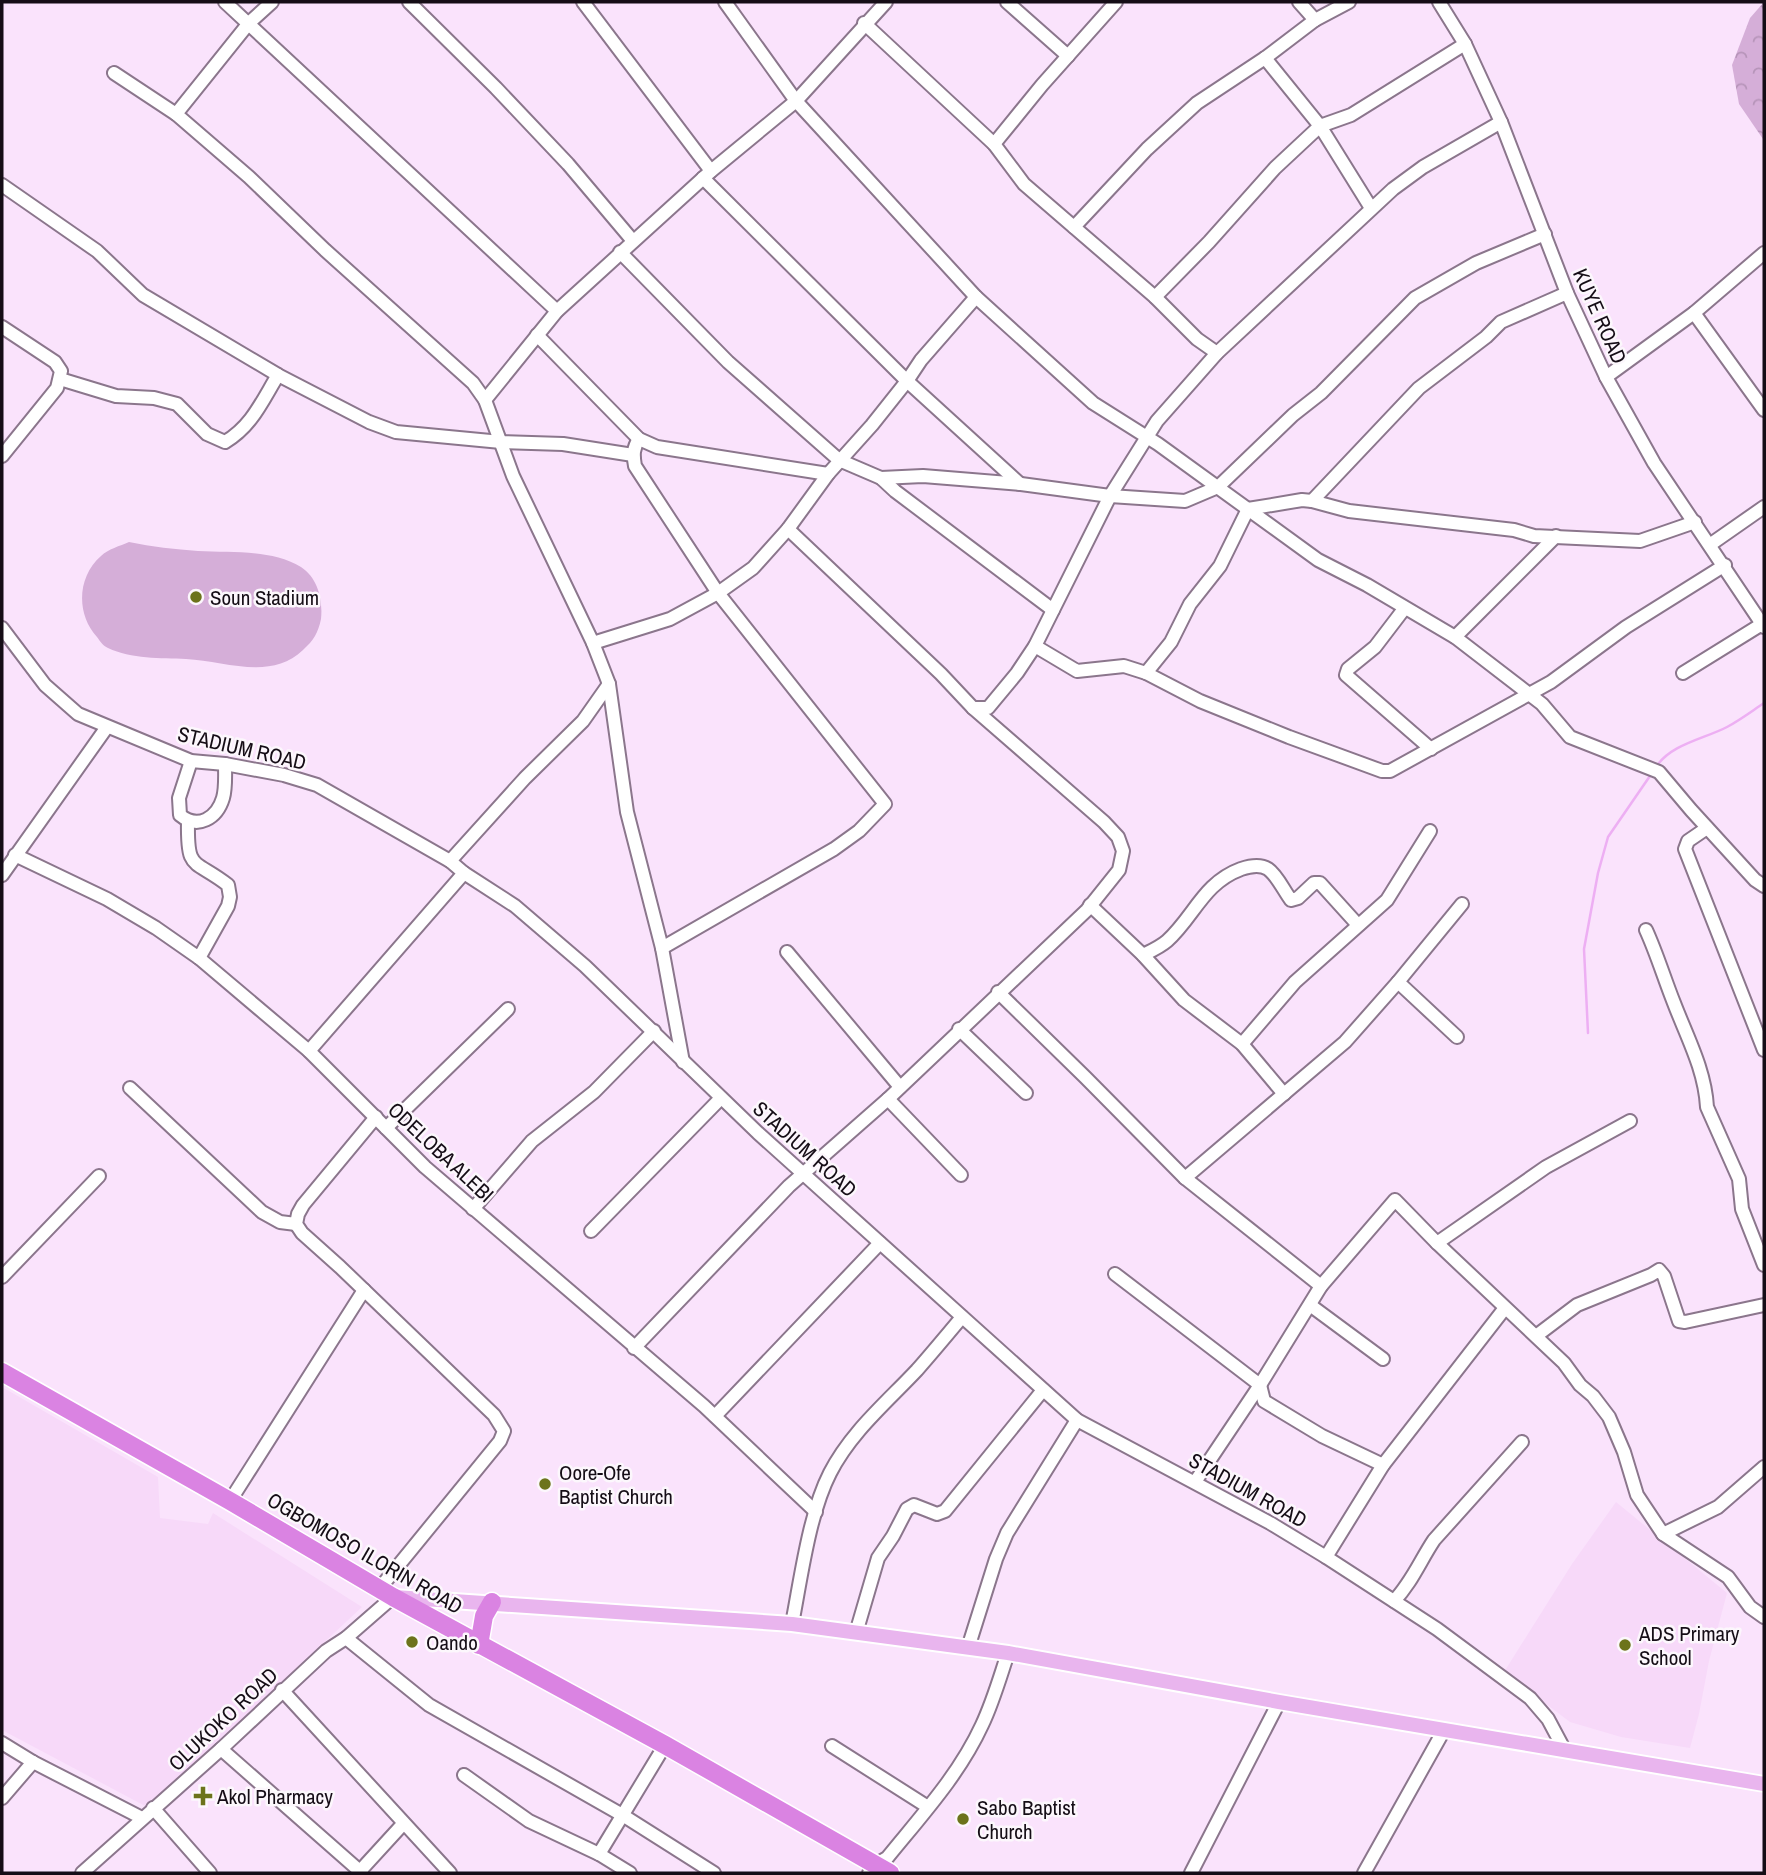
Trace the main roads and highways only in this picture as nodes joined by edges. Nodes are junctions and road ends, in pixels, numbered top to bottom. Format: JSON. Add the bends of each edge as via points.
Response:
{"nodes":[{"id":1,"x":2,"y":1372,"type":"edge"},
{"id":2,"x":386,"y":1592,"type":"junction"},
{"id":3,"x":492,"y":1602,"type":"junction"},
{"id":4,"x":479,"y":1645,"type":"junction"},
{"id":5,"x":1764,"y":1784,"type":"edge"},
{"id":6,"x":878,"y":1871,"type":"edge"}],
"edges":[{"from":1,"to":2,"type":"highway","name":"OGBOMOSO ILORIN ROAD"},
{"from":2,"to":3,"type":"main road"},
{"from":2,"to":4,"type":"highway","name":"OGBOMOSO ILORIN ROAD"},
{"from":3,"to":4,"type":"highway","via":[[484,1616]]},
{"from":3,"to":5,"type":"main road","via":[[792,1624],[1008,1653]]},
{"from":4,"to":6,"type":"highway","name":"OGBOMOSO ILORIN ROAD","via":[[665,1745]]}]}
